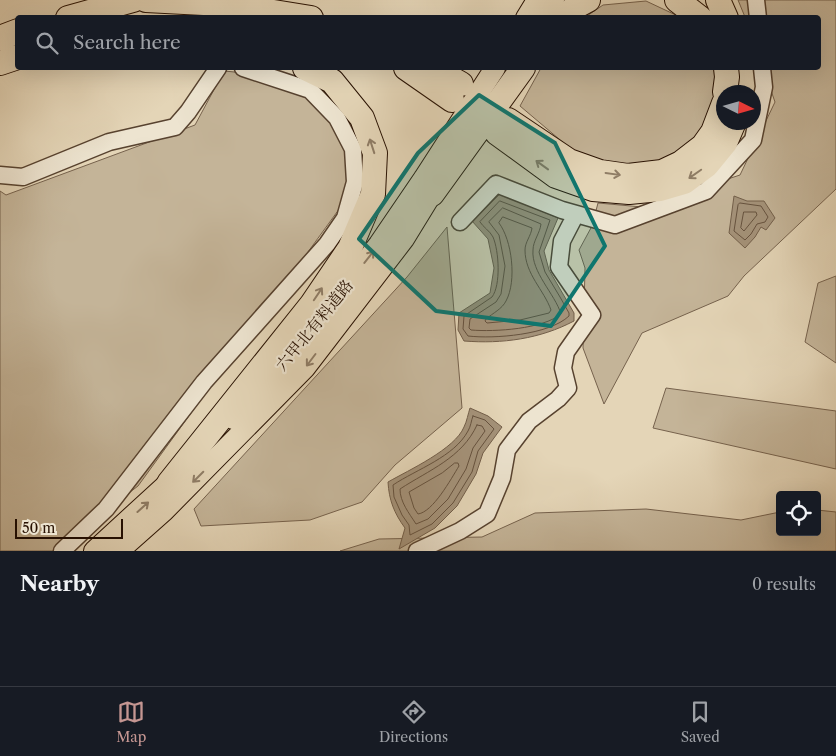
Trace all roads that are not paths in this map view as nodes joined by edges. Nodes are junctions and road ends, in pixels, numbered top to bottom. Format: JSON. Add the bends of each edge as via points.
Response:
{"nodes":[{"id":1,"x":134,"y":0,"type":"edge"},
{"id":2,"x":146,"y":0,"type":"edge"},
{"id":3,"x":537,"y":0,"type":"edge"},
{"id":4,"x":554,"y":0,"type":"edge"},
{"id":5,"x":588,"y":0,"type":"edge"},
{"id":6,"x":677,"y":0,"type":"edge"},
{"id":7,"x":718,"y":0,"type":"edge"},
{"id":8,"x":756,"y":0,"type":"edge"},
{"id":9,"x":79,"y":15,"type":"edge"},
{"id":10,"x":292,"y":15,"type":"edge"},
{"id":11,"x":528,"y":15,"type":"edge"},
{"id":12,"x":544,"y":15,"type":"edge"},
{"id":13,"x":566,"y":15,"type":"edge"},
{"id":14,"x":696,"y":15,"type":"edge"},
{"id":15,"x":725,"y":15,"type":"edge"},
{"id":16,"x":758,"y":15,"type":"edge"},
{"id":17,"x":15,"y":33,"type":"edge"},
{"id":18,"x":0,"y":38,"type":"edge"},
{"id":19,"x":15,"y":57,"type":"edge"},
{"id":20,"x":0,"y":63,"type":"edge"},
{"id":21,"x":217,"y":70,"type":"edge"},
{"id":22,"x":249,"y":70,"type":"edge"},
{"id":23,"x":309,"y":70,"type":"edge"},
{"id":24,"x":410,"y":70,"type":"edge"},
{"id":25,"x":436,"y":70,"type":"edge"},
{"id":26,"x":494,"y":70,"type":"edge"},
{"id":27,"x":509,"y":70,"type":"edge"},
{"id":28,"x":522,"y":70,"type":"edge"},
{"id":29,"x":726,"y":70,"type":"edge"},
{"id":30,"x":740,"y":70,"type":"edge"},
{"id":31,"x":762,"y":70,"type":"edge"},
{"id":32,"x":726,"y":85,"type":"edge"},
{"id":33,"x":741,"y":85,"type":"edge"},
{"id":34,"x":716,"y":124,"type":"edge"},
{"id":35,"x":731,"y":130,"type":"edge"},
{"id":36,"x":0,"y":175,"type":"edge"},
{"id":37,"x":432,"y":194,"type":"junction"},
{"id":38,"x":576,"y":214,"type":"junction"},
{"id":39,"x":460,"y":222,"type":"dead end"},
{"id":40,"x":169,"y":483,"type":"junction"},
{"id":41,"x":62,"y":551,"type":"edge"},
{"id":42,"x":94,"y":551,"type":"edge"},
{"id":43,"x":120,"y":551,"type":"edge"},
{"id":44,"x":417,"y":551,"type":"edge"}],
"edges":[{"from":1,"to":9,"type":"highway"},
{"from":2,"to":10,"type":"highway","via":[[223,4]]},
{"from":3,"to":11,"type":"main road"},
{"from":4,"to":12,"type":"main road"},
{"from":5,"to":13,"type":"highway"},
{"from":6,"to":14,"type":"highway"},
{"from":7,"to":15,"type":"highway"},
{"from":8,"to":16,"type":"street"},
{"from":17,"to":18,"type":"highway"},
{"from":19,"to":20,"type":"highway"},
{"from":21,"to":36,"type":"street","via":[[175,127],[108,142],[23,177]]},
{"from":22,"to":41,"type":"street","via":[[310,90],[337,118],[353,149],[356,182],[345,218],[327,244],[204,382],[106,509]]},
{"from":40,"to":23,"type":"highway","one_way":true,"via":[[312,304],[350,248],[373,194],[375,153],[362,118],[332,81]]},
{"from":24,"to":25,"type":"highway","via":[[456,92]]},
{"from":40,"to":26,"type":"main road","name":"六甲北有料道路","one_way":true,"via":[[221,432],[307,337],[378,244]]},
{"from":27,"to":37,"type":"main road","name":"六甲北有料道路"},
{"from":28,"to":37,"type":"highway"},
{"from":29,"to":32,"type":"highway"},
{"from":30,"to":33,"type":"highway"},
{"from":31,"to":38,"type":"street","via":[[764,87],[752,140],[706,191],[615,225]]},
{"from":35,"to":34,"type":"highway","one_way":true,"via":[[725,143],[707,165],[684,182],[660,189],[629,192],[593,189],[556,176],[503,127],[570,161],[600,172],[628,176],[662,172],[681,163],[704,146]]},
{"from":37,"to":43,"type":"main road","name":"六甲北有料道路","one_way":true,"via":[[404,239],[305,368],[164,512]]},
{"from":38,"to":39,"type":"street","via":[[496,184]]},
{"from":38,"to":44,"type":"street","via":[[562,241],[560,267],[592,315],[566,352],[563,368],[568,388],[529,420],[507,450],[502,478],[487,514]]},
{"from":42,"to":40,"type":"main road","name":"六甲北有料道路","one_way":true}]}
